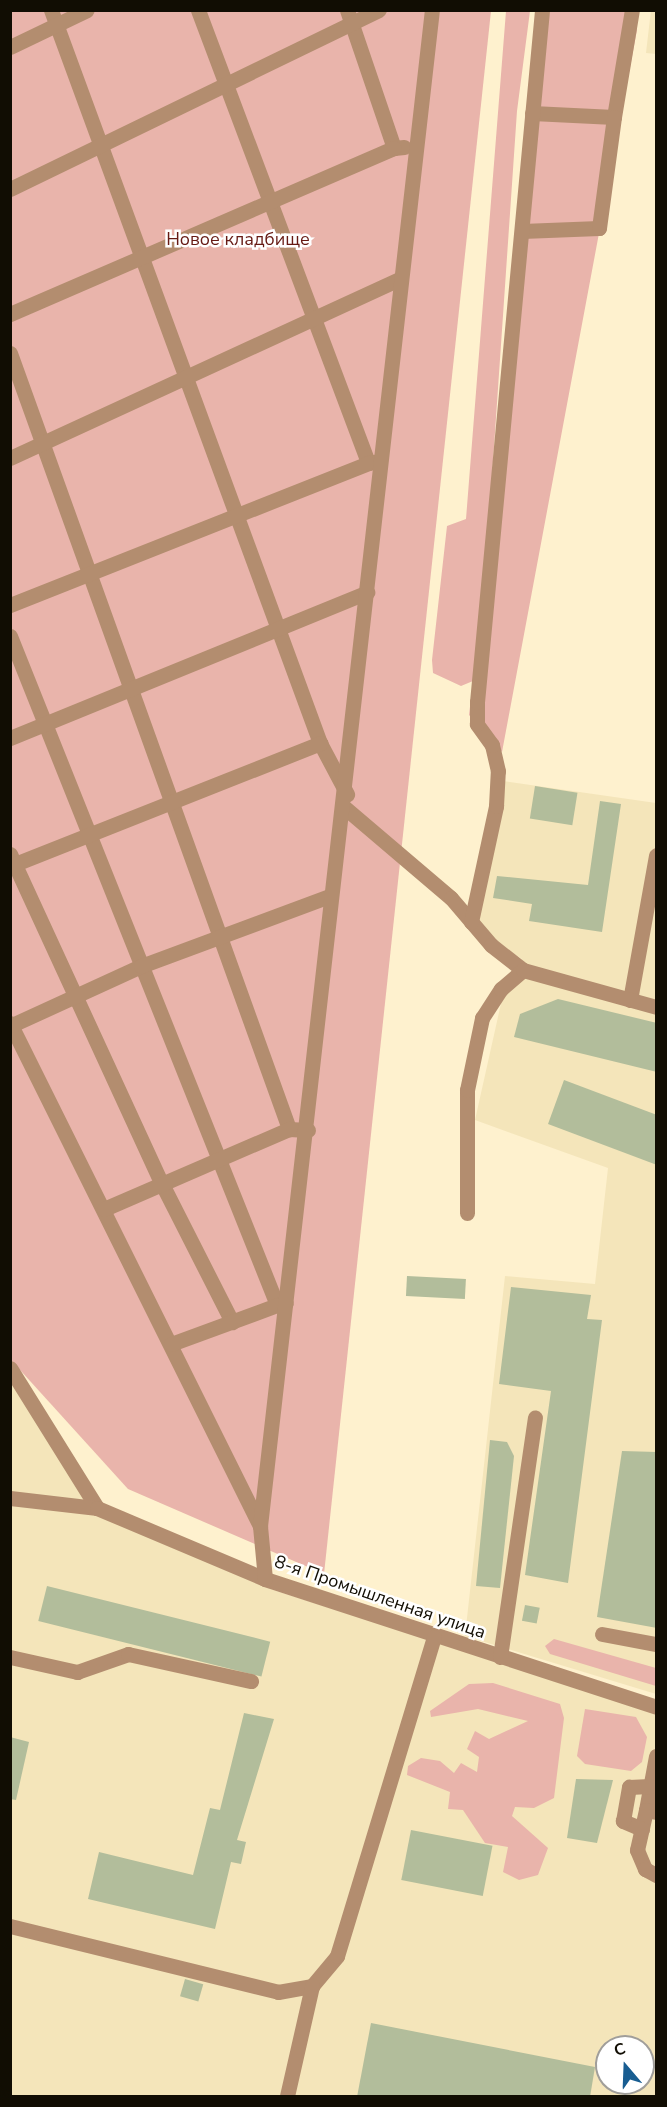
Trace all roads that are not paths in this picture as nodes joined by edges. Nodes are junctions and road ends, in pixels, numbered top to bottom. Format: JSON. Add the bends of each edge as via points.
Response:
{"nodes":[{"id":1,"x":51,"y":10,"type":"edge"},
{"id":2,"x":87,"y":10,"type":"edge"},
{"id":3,"x":198,"y":10,"type":"edge"},
{"id":4,"x":379,"y":10,"type":"edge"},
{"id":5,"x":432,"y":10,"type":"edge"},
{"id":6,"x":542,"y":10,"type":"edge"},
{"id":7,"x":632,"y":10,"type":"edge"},
{"id":8,"x":349,"y":17,"type":"edge"},
{"id":9,"x":56,"y":27,"type":"junction"},
{"id":10,"x":10,"y":47,"type":"edge"},
{"id":11,"x":224,"y":81,"type":"junction"},
{"id":12,"x":532,"y":113,"type":"junction"},
{"id":13,"x":614,"y":117,"type":"junction"},
{"id":14,"x":100,"y":144,"type":"junction"},
{"id":15,"x":416,"y":146,"type":"junction"},
{"id":16,"x":394,"y":148,"type":"junction"},
{"id":17,"x":10,"y":189,"type":"edge"},
{"id":18,"x":269,"y":202,"type":"junction"},
{"id":19,"x":522,"y":231,"type":"junction"},
{"id":20,"x":142,"y":256,"type":"junction"},
{"id":21,"x":400,"y":279,"type":"junction"},
{"id":22,"x":10,"y":314,"type":"edge"},
{"id":23,"x":313,"y":320,"type":"junction"},
{"id":24,"x":10,"y":353,"type":"edge"},
{"id":25,"x":188,"y":377,"type":"junction"},
{"id":26,"x":41,"y":443,"type":"junction"},
{"id":27,"x":10,"y":458,"type":"edge"},
{"id":28,"x":374,"y":462,"type":"junction"},
{"id":29,"x":239,"y":514,"type":"junction"},
{"id":30,"x":90,"y":576,"type":"junction"},
{"id":31,"x":367,"y":592,"type":"junction"},
{"id":32,"x":10,"y":605,"type":"edge"},
{"id":33,"x":277,"y":628,"type":"junction"},
{"id":34,"x":10,"y":636,"type":"edge"},
{"id":35,"x":129,"y":690,"type":"junction"},
{"id":36,"x":45,"y":723,"type":"junction"},
{"id":37,"x":10,"y":738,"type":"edge"},
{"id":38,"x":320,"y":743,"type":"junction"},
{"id":39,"x":346,"y":800,"type":"junction"},
{"id":40,"x":168,"y":805,"type":"junction"},
{"id":41,"x":87,"y":836,"type":"junction"},
{"id":42,"x":657,"y":855,"type":"edge"},
{"id":43,"x":12,"y":862,"type":"edge"},
{"id":44,"x":330,"y":896,"type":"junction"},
{"id":45,"x":471,"y":922,"type":"junction"},
{"id":46,"x":219,"y":937,"type":"junction"},
{"id":47,"x":141,"y":966,"type":"junction"},
{"id":48,"x":523,"y":970,"type":"junction"},
{"id":49,"x":75,"y":995,"type":"junction"},
{"id":50,"x":630,"y":1000,"type":"junction"},
{"id":51,"x":657,"y":1007,"type":"edge"},
{"id":52,"x":11,"y":1024,"type":"edge"},
{"id":53,"x":289,"y":1129,"type":"junction"},
{"id":54,"x":308,"y":1130,"type":"junction"},
{"id":55,"x":217,"y":1160,"type":"junction"},
{"id":56,"x":162,"y":1184,"type":"junction"},
{"id":57,"x":104,"y":1209,"type":"junction"},
{"id":58,"x":467,"y":1213,"type":"dead end"},
{"id":59,"x":281,"y":1304,"type":"junction"},
{"id":60,"x":232,"y":1322,"type":"junction"},
{"id":61,"x":171,"y":1344,"type":"junction"},
{"id":62,"x":10,"y":1368,"type":"edge"},
{"id":63,"x":535,"y":1418,"type":"dead end"},
{"id":64,"x":10,"y":1497,"type":"edge"},
{"id":65,"x":97,"y":1508,"type":"junction"},
{"id":66,"x":260,"y":1526,"type":"junction"},
{"id":67,"x":265,"y":1579,"type":"junction"},
{"id":68,"x":602,"y":1634,"type":"dead end"},
{"id":69,"x":434,"y":1637,"type":"junction"},
{"id":70,"x":657,"y":1644,"type":"edge"},
{"id":71,"x":10,"y":1657,"type":"edge"},
{"id":72,"x":500,"y":1658,"type":"junction"},
{"id":73,"x":251,"y":1681,"type":"dead end"},
{"id":74,"x":657,"y":1707,"type":"edge"},
{"id":75,"x":657,"y":1756,"type":"edge"},
{"id":76,"x":650,"y":1786,"type":"junction"},
{"id":77,"x":651,"y":1811,"type":"edge"},
{"id":78,"x":642,"y":1829,"type":"junction"},
{"id":79,"x":657,"y":1875,"type":"edge"},
{"id":80,"x":10,"y":1926,"type":"edge"},
{"id":81,"x":312,"y":1986,"type":"junction"},
{"id":82,"x":286,"y":2097,"type":"edge"}],
"edges":[{"from":1,"to":9,"type":"street"},
{"from":2,"to":9,"type":"street"},
{"from":3,"to":11,"type":"street"},
{"from":4,"to":8,"type":"street"},
{"from":5,"to":15,"type":"street"},
{"from":6,"to":12,"type":"street"},
{"from":7,"to":13,"type":"street"},
{"from":8,"to":11,"type":"street"},
{"from":8,"to":16,"type":"street"},
{"from":9,"to":10,"type":"street"},
{"from":9,"to":14,"type":"street"},
{"from":11,"to":14,"type":"street"},
{"from":11,"to":18,"type":"street"},
{"from":12,"to":13,"type":"street"},
{"from":12,"to":19,"type":"street"},
{"from":13,"to":19,"type":"street","via":[[599,228]]},
{"from":14,"to":17,"type":"street"},
{"from":14,"to":20,"type":"street"},
{"from":15,"to":16,"type":"street"},
{"from":15,"to":21,"type":"street"},
{"from":16,"to":18,"type":"street"},
{"from":18,"to":20,"type":"street"},
{"from":18,"to":23,"type":"street"},
{"from":19,"to":45,"type":"street","via":[[477,702],[477,724],[492,745],[498,771],[496,806]]},
{"from":20,"to":22,"type":"street"},
{"from":20,"to":25,"type":"street"},
{"from":21,"to":23,"type":"street"},
{"from":21,"to":28,"type":"street"},
{"from":23,"to":25,"type":"street"},
{"from":23,"to":28,"type":"street"},
{"from":24,"to":26,"type":"street"},
{"from":25,"to":26,"type":"street"},
{"from":25,"to":29,"type":"street"},
{"from":26,"to":27,"type":"street"},
{"from":26,"to":30,"type":"street"},
{"from":28,"to":29,"type":"street"},
{"from":28,"to":31,"type":"street"},
{"from":29,"to":30,"type":"street"},
{"from":29,"to":33,"type":"street"},
{"from":30,"to":32,"type":"street"},
{"from":30,"to":35,"type":"street"},
{"from":31,"to":33,"type":"street"},
{"from":31,"to":39,"type":"street"},
{"from":33,"to":35,"type":"street"},
{"from":33,"to":38,"type":"street"},
{"from":34,"to":36,"type":"street"},
{"from":35,"to":36,"type":"street"},
{"from":35,"to":40,"type":"street"},
{"from":36,"to":37,"type":"street"},
{"from":36,"to":41,"type":"street"},
{"from":38,"to":39,"type":"street"},
{"from":38,"to":40,"type":"street"},
{"from":39,"to":44,"type":"street"},
{"from":39,"to":45,"type":"street","via":[[451,898]]},
{"from":40,"to":41,"type":"street"},
{"from":40,"to":46,"type":"street"},
{"from":41,"to":43,"type":"street"},
{"from":41,"to":47,"type":"street"},
{"from":42,"to":50,"type":"street"},
{"from":43,"to":49,"type":"street"},
{"from":44,"to":46,"type":"street"},
{"from":44,"to":54,"type":"street"},
{"from":45,"to":48,"type":"street"},
{"from":46,"to":47,"type":"street"},
{"from":46,"to":53,"type":"street"},
{"from":47,"to":49,"type":"street"},
{"from":47,"to":55,"type":"street"},
{"from":48,"to":50,"type":"street"},
{"from":48,"to":58,"type":"street","via":[[501,989],[480,1028],[466,1090]]},
{"from":49,"to":52,"type":"street"},
{"from":49,"to":56,"type":"street"},
{"from":50,"to":51,"type":"street"},
{"from":52,"to":57,"type":"street"},
{"from":53,"to":54,"type":"street"},
{"from":53,"to":55,"type":"street"},
{"from":54,"to":59,"type":"street"},
{"from":55,"to":56,"type":"street"},
{"from":55,"to":59,"type":"street"},
{"from":56,"to":57,"type":"street"},
{"from":56,"to":60,"type":"street"},
{"from":57,"to":61,"type":"street"},
{"from":59,"to":60,"type":"street"},
{"from":59,"to":66,"type":"street"},
{"from":60,"to":61,"type":"street"},
{"from":61,"to":66,"type":"street"},
{"from":62,"to":65,"type":"street"},
{"from":63,"to":72,"type":"street"},
{"from":64,"to":65,"type":"street","name":"8-я Промышленная улица"},
{"from":65,"to":67,"type":"street","name":"8-я Промышленная улица"},
{"from":66,"to":67,"type":"street"},
{"from":67,"to":69,"type":"street","name":"8-я Промышленная улица"},
{"from":68,"to":70,"type":"street"},
{"from":69,"to":72,"type":"street","name":"8-я Промышленная улица"},
{"from":69,"to":81,"type":"street","via":[[337,1956]]},
{"from":71,"to":73,"type":"street","via":[[77,1671],[128,1654]]},
{"from":72,"to":74,"type":"street","name":"8-я Промышленная улица"},
{"from":75,"to":76,"type":"street"},
{"from":76,"to":77,"type":"street"},
{"from":76,"to":78,"type":"street","via":[[628,1787],[623,1821]]},
{"from":77,"to":78,"type":"street"},
{"from":78,"to":79,"type":"street","via":[[640,1861]]},
{"from":80,"to":81,"type":"street","via":[[278,1992]]},
{"from":81,"to":82,"type":"street"}]}
